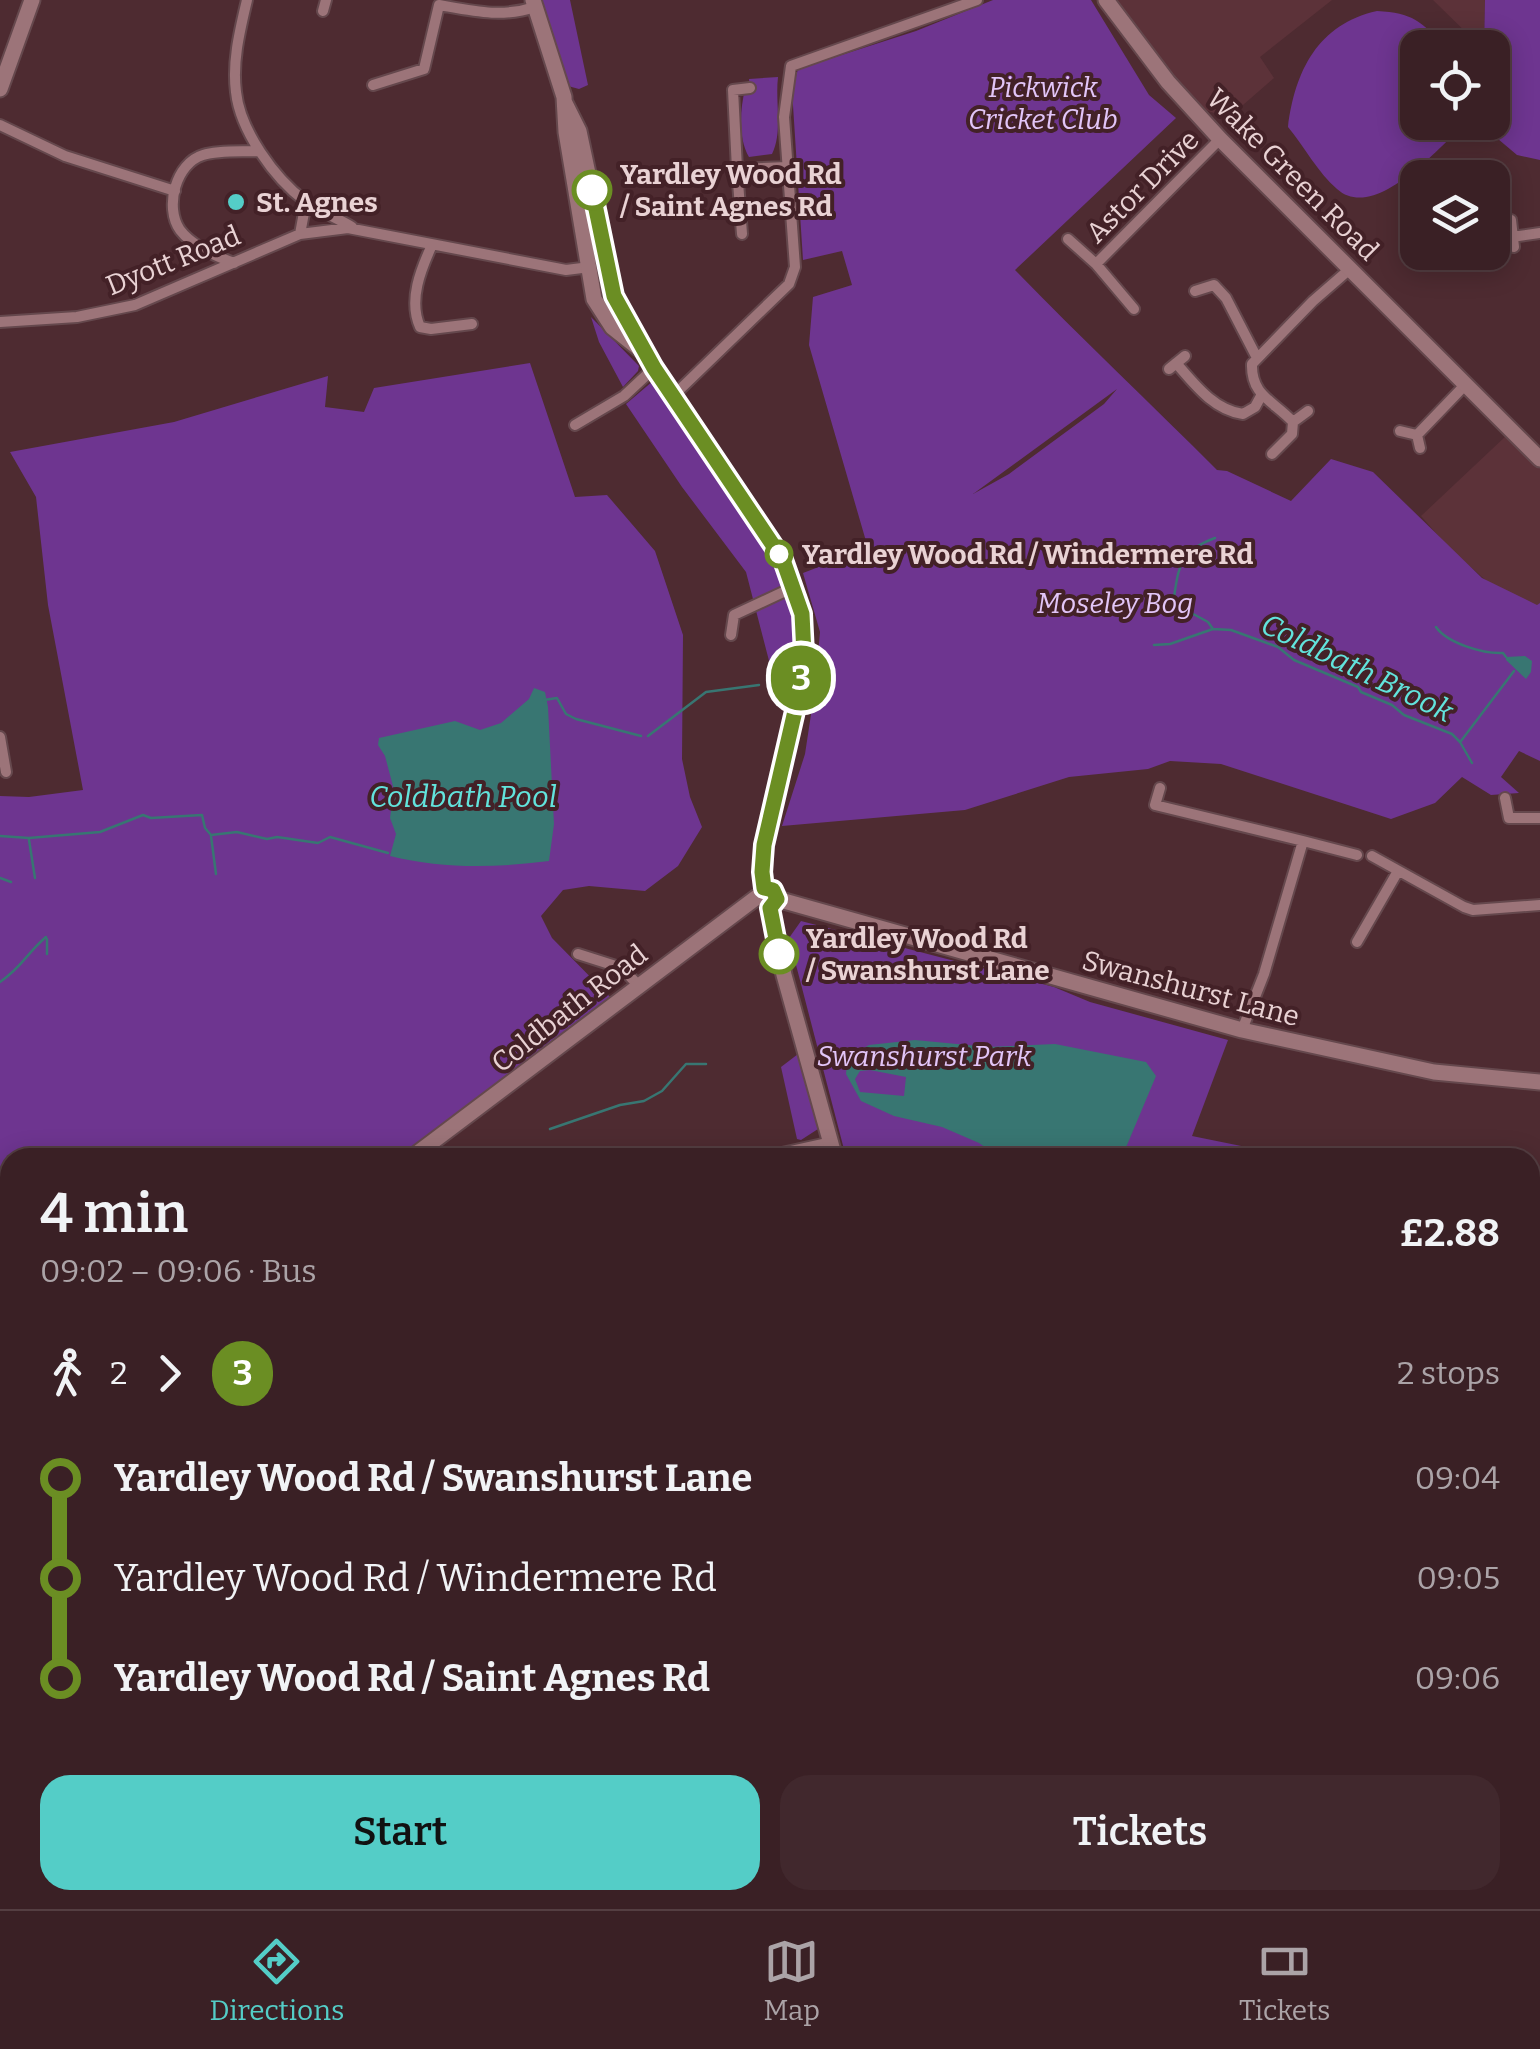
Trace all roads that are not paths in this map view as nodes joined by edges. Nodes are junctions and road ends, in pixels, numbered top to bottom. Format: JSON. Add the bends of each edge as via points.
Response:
{"nodes":[{"id":1,"x":32,"y":0,"type":"edge"},
{"id":2,"x":248,"y":0,"type":"edge"},
{"id":3,"x":976,"y":0,"type":"edge"},
{"id":4,"x":1106,"y":0,"type":"edge"},
{"id":5,"x":440,"y":2,"type":"edge"},
{"id":6,"x":534,"y":4,"type":"edge"},
{"id":7,"x":373,"y":86,"type":"dead end"},
{"id":8,"x":750,"y":88,"type":"dead end"},
{"id":9,"x":0,"y":89,"type":"edge"},
{"id":10,"x":0,"y":124,"type":"edge"},
{"id":11,"x":1220,"y":139,"type":"junction"},
{"id":12,"x":259,"y":151,"type":"junction"},
{"id":13,"x":786,"y":166,"type":"junction"},
{"id":14,"x":737,"y":169,"type":"junction"},
{"id":15,"x":175,"y":191,"type":"junction"},
{"id":16,"x":306,"y":202,"type":"junction"},
{"id":17,"x":1512,"y":220,"type":"dead end"},
{"id":18,"x":358,"y":230,"type":"junction"},
{"id":19,"x":300,"y":234,"type":"junction"},
{"id":20,"x":742,"y":234,"type":"dead end"},
{"id":21,"x":1540,"y":234,"type":"edge"},
{"id":22,"x":1068,"y":239,"type":"dead end"},
{"id":23,"x":595,"y":241,"type":"junction"},
{"id":24,"x":432,"y":245,"type":"junction"},
{"id":25,"x":234,"y":263,"type":"junction"},
{"id":26,"x":1096,"y":264,"type":"junction"},
{"id":27,"x":590,"y":266,"type":"junction"},
{"id":28,"x":1351,"y":268,"type":"junction"},
{"id":29,"x":1195,"y":290,"type":"dead end"},
{"id":30,"x":1134,"y":309,"type":"dead end"},
{"id":31,"x":0,"y":322,"type":"edge"},
{"id":32,"x":472,"y":324,"type":"dead end"},
{"id":33,"x":644,"y":352,"type":"junction"},
{"id":34,"x":1256,"y":356,"type":"junction"},
{"id":35,"x":1177,"y":363,"type":"dead end"},
{"id":36,"x":654,"y":368,"type":"junction"},
{"id":37,"x":1466,"y":384,"type":"junction"},
{"id":38,"x":673,"y":396,"type":"junction"},
{"id":39,"x":1261,"y":396,"type":"junction"},
{"id":40,"x":1308,"y":411,"type":"dead end"},
{"id":41,"x":1293,"y":422,"type":"junction"},
{"id":42,"x":575,"y":425,"type":"dead end"},
{"id":43,"x":1400,"y":431,"type":"dead end"},
{"id":44,"x":1417,"y":435,"type":"junction"},
{"id":45,"x":1420,"y":448,"type":"dead end"},
{"id":46,"x":1272,"y":454,"type":"dead end"},
{"id":47,"x":1540,"y":459,"type":"edge"},
{"id":48,"x":794,"y":587,"type":"junction"},
{"id":49,"x":731,"y":635,"type":"dead end"},
{"id":50,"x":0,"y":737,"type":"edge"},
{"id":51,"x":6,"y":772,"type":"dead end"},
{"id":52,"x":1160,"y":788,"type":"dead end"},
{"id":53,"x":1506,"y":798,"type":"dead end"},
{"id":54,"x":1540,"y":818,"type":"edge"},
{"id":55,"x":1303,"y":841,"type":"junction"},
{"id":56,"x":1357,"y":855,"type":"dead end"},
{"id":57,"x":1372,"y":856,"type":"dead end"},
{"id":58,"x":1398,"y":870,"type":"junction"},
{"id":59,"x":767,"y":898,"type":"junction"},
{"id":60,"x":1540,"y":905,"type":"edge"},
{"id":61,"x":1357,"y":942,"type":"dead end"},
{"id":62,"x":578,"y":954,"type":"dead end"},
{"id":63,"x":638,"y":985,"type":"junction"},
{"id":64,"x":1242,"y":1030,"type":"junction"},
{"id":65,"x":1540,"y":1082,"type":"edge"},
{"id":66,"x":424,"y":1148,"type":"edge"},
{"id":67,"x":832,"y":1148,"type":"edge"}],
"edges":[{"from":1,"to":9,"type":"street"},
{"from":2,"to":12,"type":"street","via":[[237,44],[236,96]]},
{"from":3,"to":13,"type":"street","via":[[791,66]]},
{"from":4,"to":11,"type":"street","name":"Wake Green Road"},
{"from":5,"to":6,"type":"street","via":[[500,14]]},
{"from":5,"to":7,"type":"street","via":[[424,69]]},
{"from":6,"to":23,"type":"street","via":[[579,131]]},
{"from":8,"to":14,"type":"street","via":[[732,90]]},
{"from":10,"to":15,"type":"street","via":[[65,156]]},
{"from":11,"to":26,"type":"street","name":"Astor Drive"},
{"from":11,"to":28,"type":"street","name":"Wake Green Road"},
{"from":12,"to":15,"type":"street","via":[[202,156],[182,170]]},
{"from":12,"to":16,"type":"street"},
{"from":13,"to":14,"type":"street"},
{"from":13,"to":38,"type":"street","via":[[795,267],[790,284]]},
{"from":14,"to":20,"type":"street"},
{"from":15,"to":25,"type":"street","via":[[174,219],[181,231]]},
{"from":16,"to":18,"type":"street"},
{"from":16,"to":19,"type":"street"},
{"from":17,"to":21,"type":"street","via":[[1513,242]]},
{"from":18,"to":19,"type":"street","name":"Dyott Road"},
{"from":18,"to":24,"type":"street"},
{"from":19,"to":25,"type":"street","name":"Dyott Road"},
{"from":22,"to":26,"type":"street","name":"Astor Drive"},
{"from":23,"to":27,"type":"street"},
{"from":23,"to":33,"type":"street"},
{"from":24,"to":27,"type":"street","via":[[566,270]]},
{"from":24,"to":32,"type":"street","via":[[416,300],[420,327]]},
{"from":25,"to":31,"type":"street","name":"Dyott Road","via":[[135,305]]},
{"from":26,"to":30,"type":"street","name":"Astor Drive"},
{"from":27,"to":33,"type":"street","via":[[602,314]]},
{"from":28,"to":34,"type":"street"},
{"from":28,"to":37,"type":"street","name":"Wake Green Road"},
{"from":29,"to":34,"type":"street","via":[[1214,285]]},
{"from":33,"to":36,"type":"street"},
{"from":34,"to":39,"type":"street","via":[[1252,374]]},
{"from":35,"to":39,"type":"street","via":[[1226,410],[1243,414]]},
{"from":36,"to":38,"type":"street"},
{"from":36,"to":42,"type":"street","via":[[624,396]]},
{"from":37,"to":44,"type":"street"},
{"from":37,"to":47,"type":"street","name":"Wake Green Road"},
{"from":38,"to":48,"type":"street","via":[[783,560]]},
{"from":39,"to":41,"type":"street"},
{"from":40,"to":41,"type":"street"},
{"from":41,"to":46,"type":"street","via":[[1292,434]]},
{"from":43,"to":44,"type":"street"},
{"from":44,"to":45,"type":"street"},
{"from":48,"to":49,"type":"street","via":[[734,615]]},
{"from":48,"to":59,"type":"street","via":[[804,654],[764,845]]},
{"from":50,"to":51,"type":"street"},
{"from":52,"to":55,"type":"street","via":[[1155,806]]},
{"from":53,"to":54,"type":"street","via":[[1510,818]]},
{"from":55,"to":56,"type":"street"},
{"from":55,"to":64,"type":"street"},
{"from":57,"to":58,"type":"street"},
{"from":58,"to":60,"type":"street","via":[[1473,910]]},
{"from":58,"to":61,"type":"street"},
{"from":59,"to":63,"type":"street","name":"Coldbath Road"},
{"from":59,"to":64,"type":"street","name":"Swanshurst Lane"},
{"from":59,"to":67,"type":"street"},
{"from":62,"to":63,"type":"street","via":[[622,968]]},
{"from":63,"to":66,"type":"street","name":"Coldbath Road"},
{"from":64,"to":65,"type":"street","name":"Swanshurst Lane","via":[[1434,1072]]}]}
